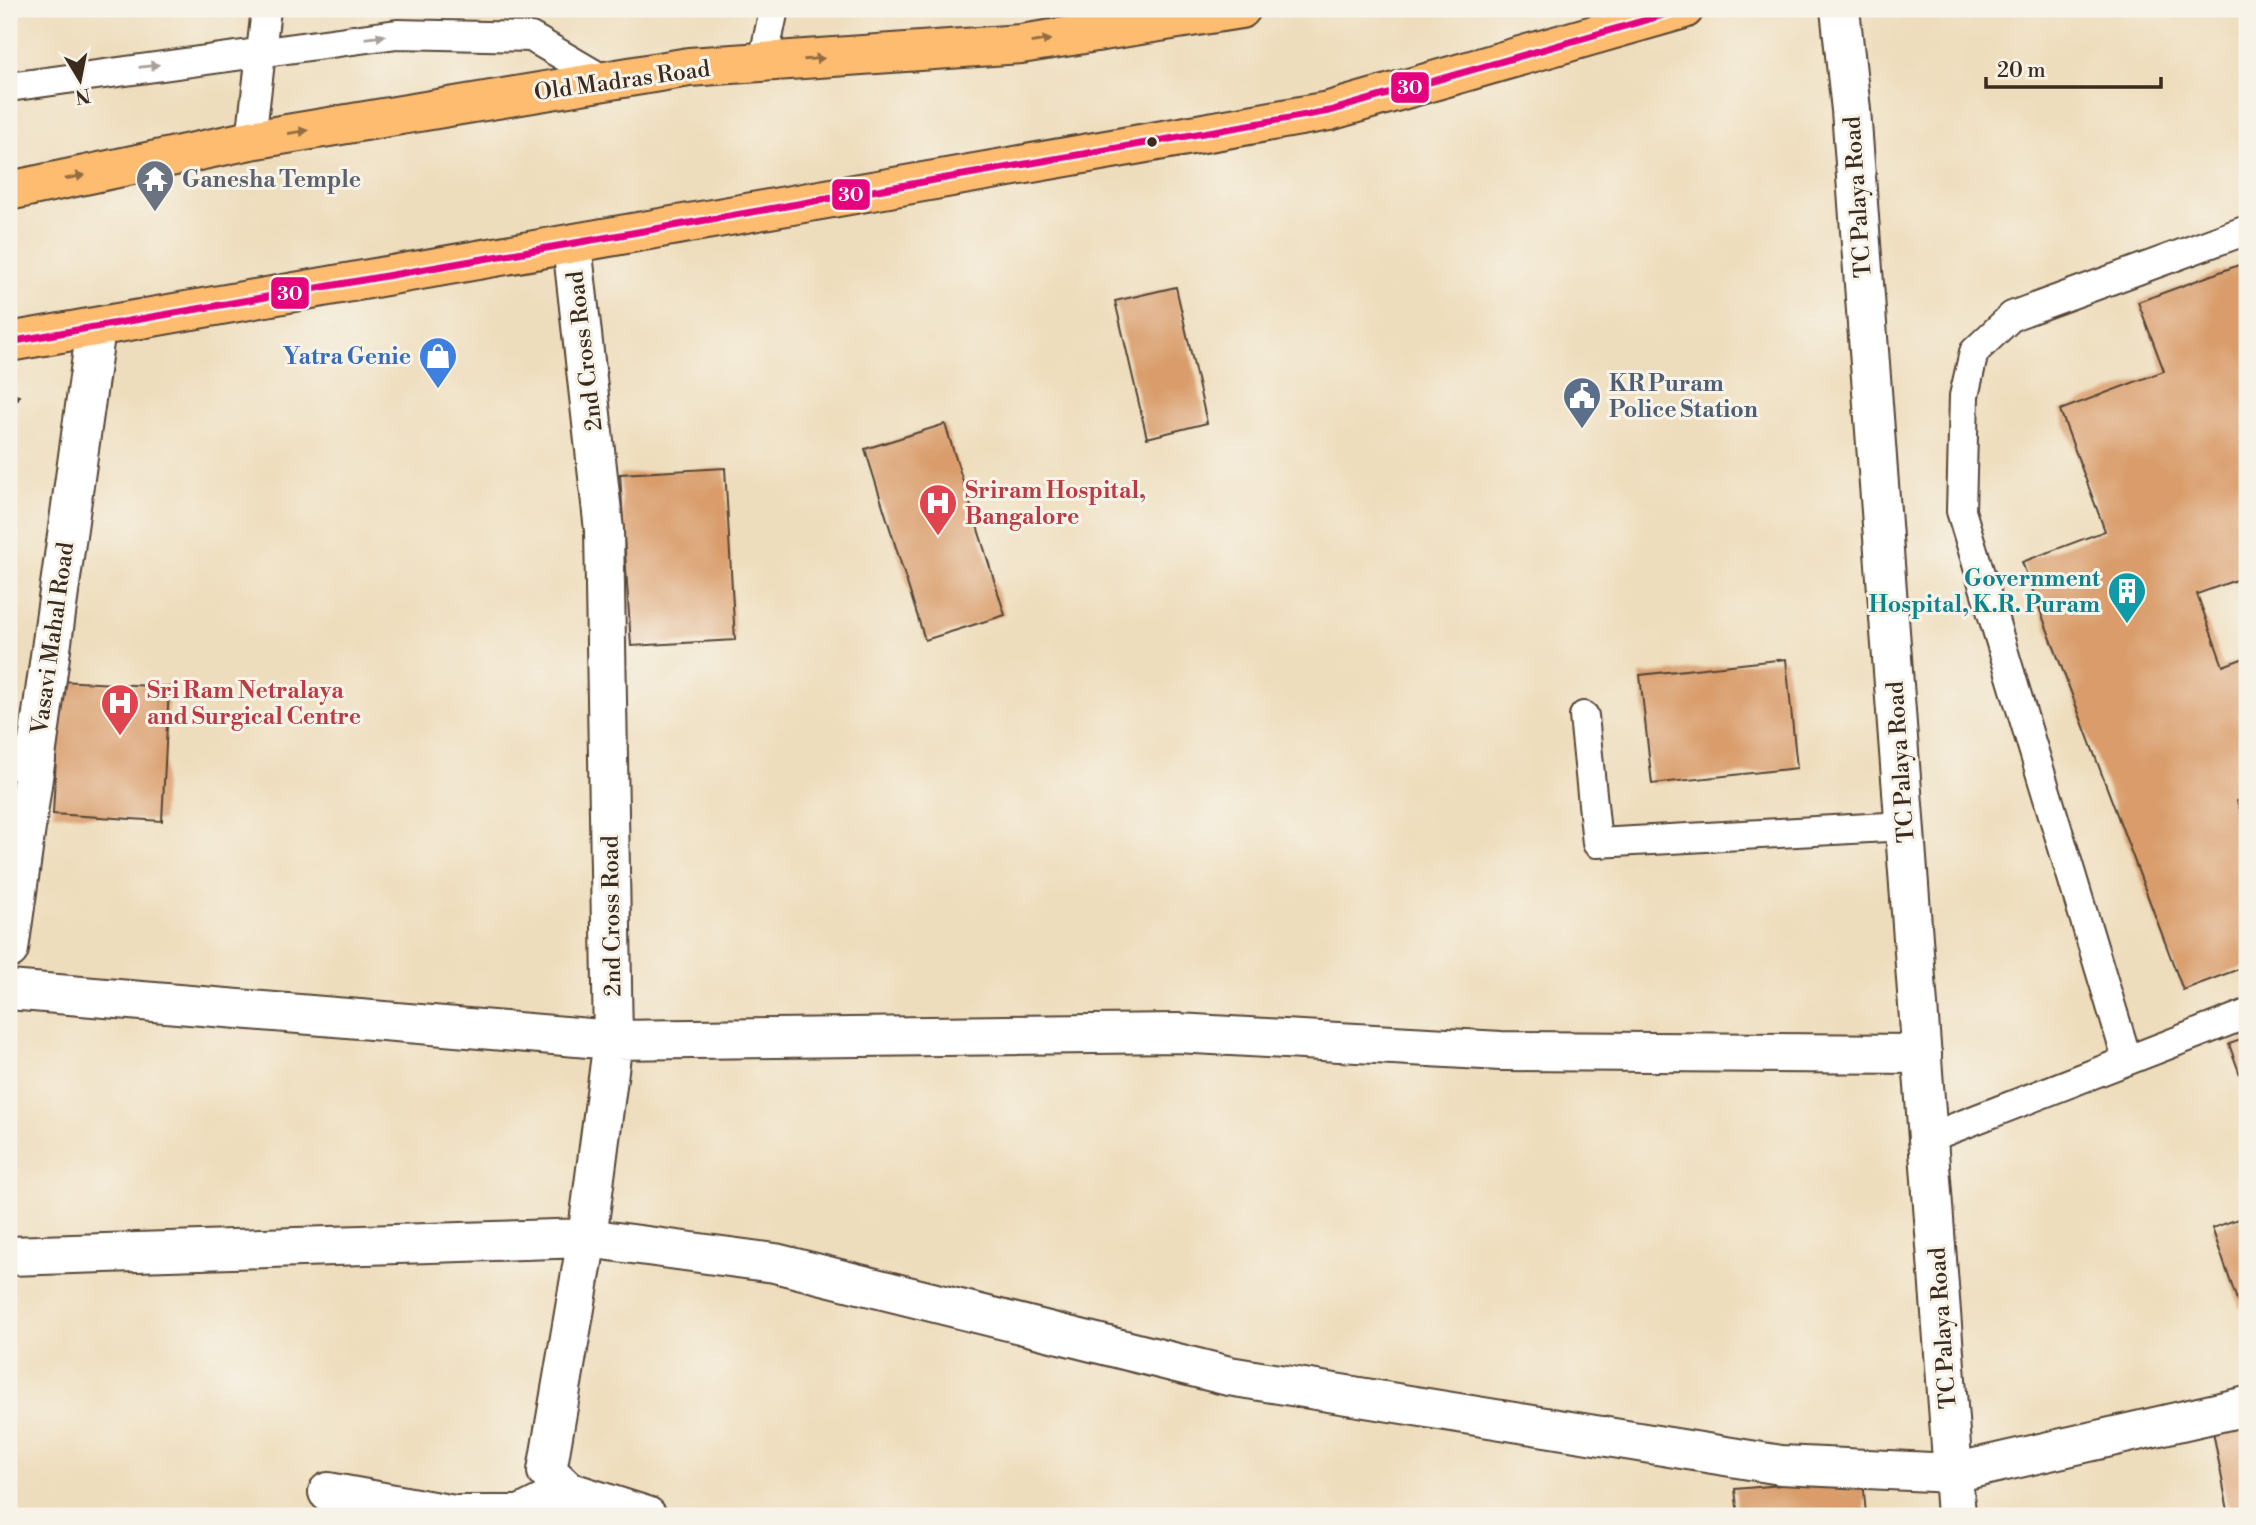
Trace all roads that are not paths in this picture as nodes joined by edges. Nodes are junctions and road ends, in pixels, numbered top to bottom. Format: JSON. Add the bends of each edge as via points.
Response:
{"nodes":[{"id":1,"x":266,"y":9,"type":"edge"},
{"id":2,"x":774,"y":9,"type":"edge"},
{"id":3,"x":1241,"y":9,"type":"edge"},
{"id":4,"x":1684,"y":9,"type":"edge"},
{"id":5,"x":1840,"y":9,"type":"edge"},
{"id":6,"x":262,"y":51,"type":"junction"},
{"id":7,"x":763,"y":62,"type":"junction"},
{"id":8,"x":606,"y":81,"type":"junction"},
{"id":9,"x":9,"y":87,"type":"edge"},
{"id":10,"x":251,"y":140,"type":"junction"},
{"id":11,"x":9,"y":191,"type":"edge"},
{"id":12,"x":2247,"y":230,"type":"edge"},
{"id":13,"x":572,"y":245,"type":"junction"},
{"id":14,"x":96,"y":328,"type":"junction"},
{"id":15,"x":9,"y":342,"type":"edge"},
{"id":16,"x":1584,"y":716,"type":"dead end"},
{"id":17,"x":22,"y":759,"type":"edge"},
{"id":18,"x":1905,"y":826,"type":"junction"},
{"id":19,"x":9,"y":948,"type":"edge"},
{"id":20,"x":9,"y":990,"type":"edge"},
{"id":21,"x":2247,"y":1014,"type":"edge"},
{"id":22,"x":613,"y":1040,"type":"junction"},
{"id":23,"x":1922,"y":1054,"type":"junction"},
{"id":24,"x":2127,"y":1059,"type":"junction"},
{"id":25,"x":1928,"y":1138,"type":"junction"},
{"id":26,"x":587,"y":1238,"type":"junction"},
{"id":27,"x":9,"y":1256,"type":"edge"},
{"id":28,"x":2247,"y":1406,"type":"edge"},
{"id":29,"x":1953,"y":1473,"type":"junction"},
{"id":30,"x":568,"y":1491,"type":"junction"},
{"id":31,"x":328,"y":1492,"type":"dead end"},
{"id":32,"x":454,"y":1516,"type":"edge"},
{"id":33,"x":647,"y":1516,"type":"edge"},
{"id":34,"x":1956,"y":1516,"type":"edge"}],
"edges":[{"from":1,"to":6,"type":"lane"},
{"from":2,"to":7,"type":"lane"},
{"from":7,"to":3,"type":"highway","name":"Old Madras Road","one_way":true,"via":[[1021,44]]},
{"from":4,"to":13,"type":"highway","via":[[1329,111]]},
{"from":5,"to":18,"type":"street","name":"TC Palaya Road"},
{"from":6,"to":8,"type":"lane","one_way":true,"via":[[397,34],[531,37]]},
{"from":9,"to":6,"type":"lane","one_way":true},
{"from":6,"to":10,"type":"lane"},
{"from":7,"to":8,"type":"highway","name":"Old Madras Road","via":[[689,67]]},
{"from":10,"to":8,"type":"highway","name":"Old Madras Road","one_way":true},
{"from":11,"to":10,"type":"highway","name":"Old Madras Road","one_way":true},
{"from":12,"to":24,"type":"lane","via":[[2012,316],[1974,352],[1964,396],[1961,511]]},
{"from":13,"to":14,"type":"highway"},
{"from":13,"to":22,"type":"street","name":"2nd Cross Road","via":[[604,530]]},
{"from":14,"to":15,"type":"highway"},
{"from":14,"to":17,"type":"street","name":"Vasavi Mahal Road"},
{"from":16,"to":18,"type":"lane","via":[[1597,843]]},
{"from":17,"to":19,"type":"street","name":"Vasavi Mahal Road"},
{"from":18,"to":23,"type":"street","name":"TC Palaya Road"},
{"from":20,"to":22,"type":"street"},
{"from":21,"to":24,"type":"lane"},
{"from":22,"to":23,"type":"street","via":[[1177,1033],[1501,1051]]},
{"from":22,"to":26,"type":"street","name":"2nd Cross Road"},
{"from":23,"to":25,"type":"street","name":"TC Palaya Road"},
{"from":24,"to":25,"type":"lane"},
{"from":25,"to":29,"type":"street","name":"TC Palaya Road"},
{"from":26,"to":27,"type":"street"},
{"from":26,"to":29,"type":"street","via":[[775,1263],[1229,1376],[1781,1465]]},
{"from":26,"to":30,"type":"street","name":"2nd Cross Road","via":[[547,1471]]},
{"from":28,"to":29,"type":"street"},
{"from":29,"to":34,"type":"street","name":"TC Palaya Road"},
{"from":30,"to":32,"type":"street","via":[[520,1515]]},
{"from":30,"to":33,"type":"street"},
{"from":31,"to":32,"type":"street"}]}
